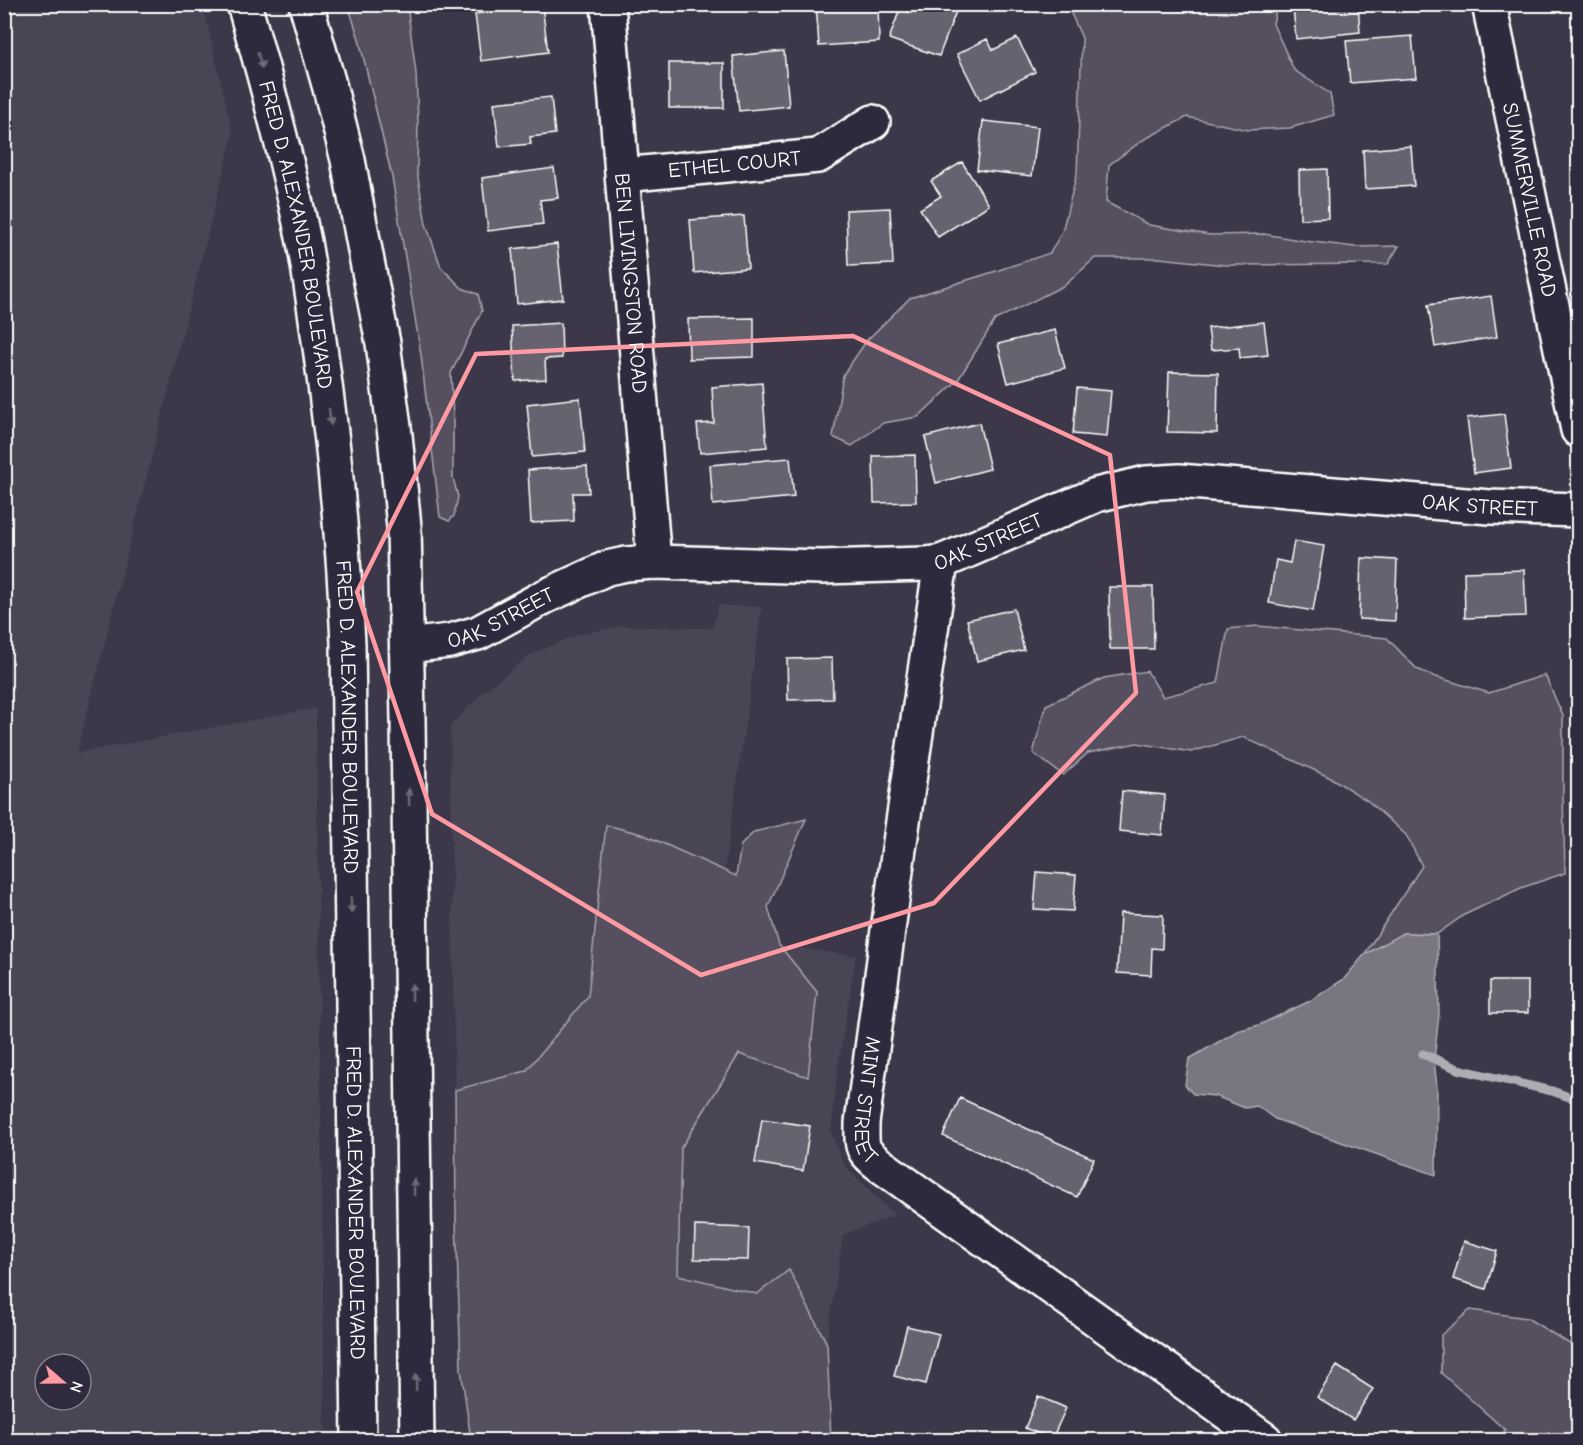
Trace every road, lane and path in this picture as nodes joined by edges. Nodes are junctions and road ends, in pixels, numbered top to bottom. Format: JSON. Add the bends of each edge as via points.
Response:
{"nodes":[{"id":1,"x":244,"y":4,"type":"edge"},
{"id":2,"x":306,"y":4,"type":"edge"},
{"id":3,"x":608,"y":4,"type":"edge"},
{"id":4,"x":1489,"y":4,"type":"edge"},
{"id":5,"x":873,"y":122,"type":"dead end"},
{"id":6,"x":623,"y":175,"type":"junction"},
{"id":7,"x":1578,"y":430,"type":"edge"},
{"id":8,"x":1578,"y":510,"type":"edge"},
{"id":9,"x":654,"y":562,"type":"junction"},
{"id":10,"x":941,"y":562,"type":"junction"},
{"id":11,"x":407,"y":646,"type":"junction"},
{"id":12,"x":1248,"y":1435,"type":"edge"},
{"id":13,"x":359,"y":1440,"type":"edge"},
{"id":14,"x":417,"y":1440,"type":"edge"}],
"edges":[{"from":1,"to":13,"type":"street","name":"FRED D. ALEXANDER BOULEVARD","one_way":true,"via":[[304,243],[327,393],[342,535],[348,643]]},
{"from":2,"to":11,"type":"street","via":[[348,160],[383,343],[404,527]]},
{"from":3,"to":6,"type":"street","name":"BEN LIVINGSTON ROAD"},
{"from":4,"to":7,"type":"street","name":"SUMMERVILLE ROAD"},
{"from":5,"to":6,"type":"street","name":"ETHEL COURT","via":[[819,156]]},
{"from":6,"to":9,"type":"street","name":"BEN LIVINGSTON ROAD"},
{"from":8,"to":10,"type":"street","name":"OAK STREET","via":[[1490,507],[1179,481],[1146,483],[1096,495]]},
{"from":9,"to":10,"type":"street","name":"OAK STREET","via":[[821,567]]},
{"from":9,"to":11,"type":"street","name":"OAK STREET","via":[[607,568],[478,633]]},
{"from":10,"to":12,"type":"street","name":"MINT STREET","via":[[901,833],[862,1145],[865,1153],[880,1165]]},
{"from":14,"to":11,"type":"street","one_way":true}]}
